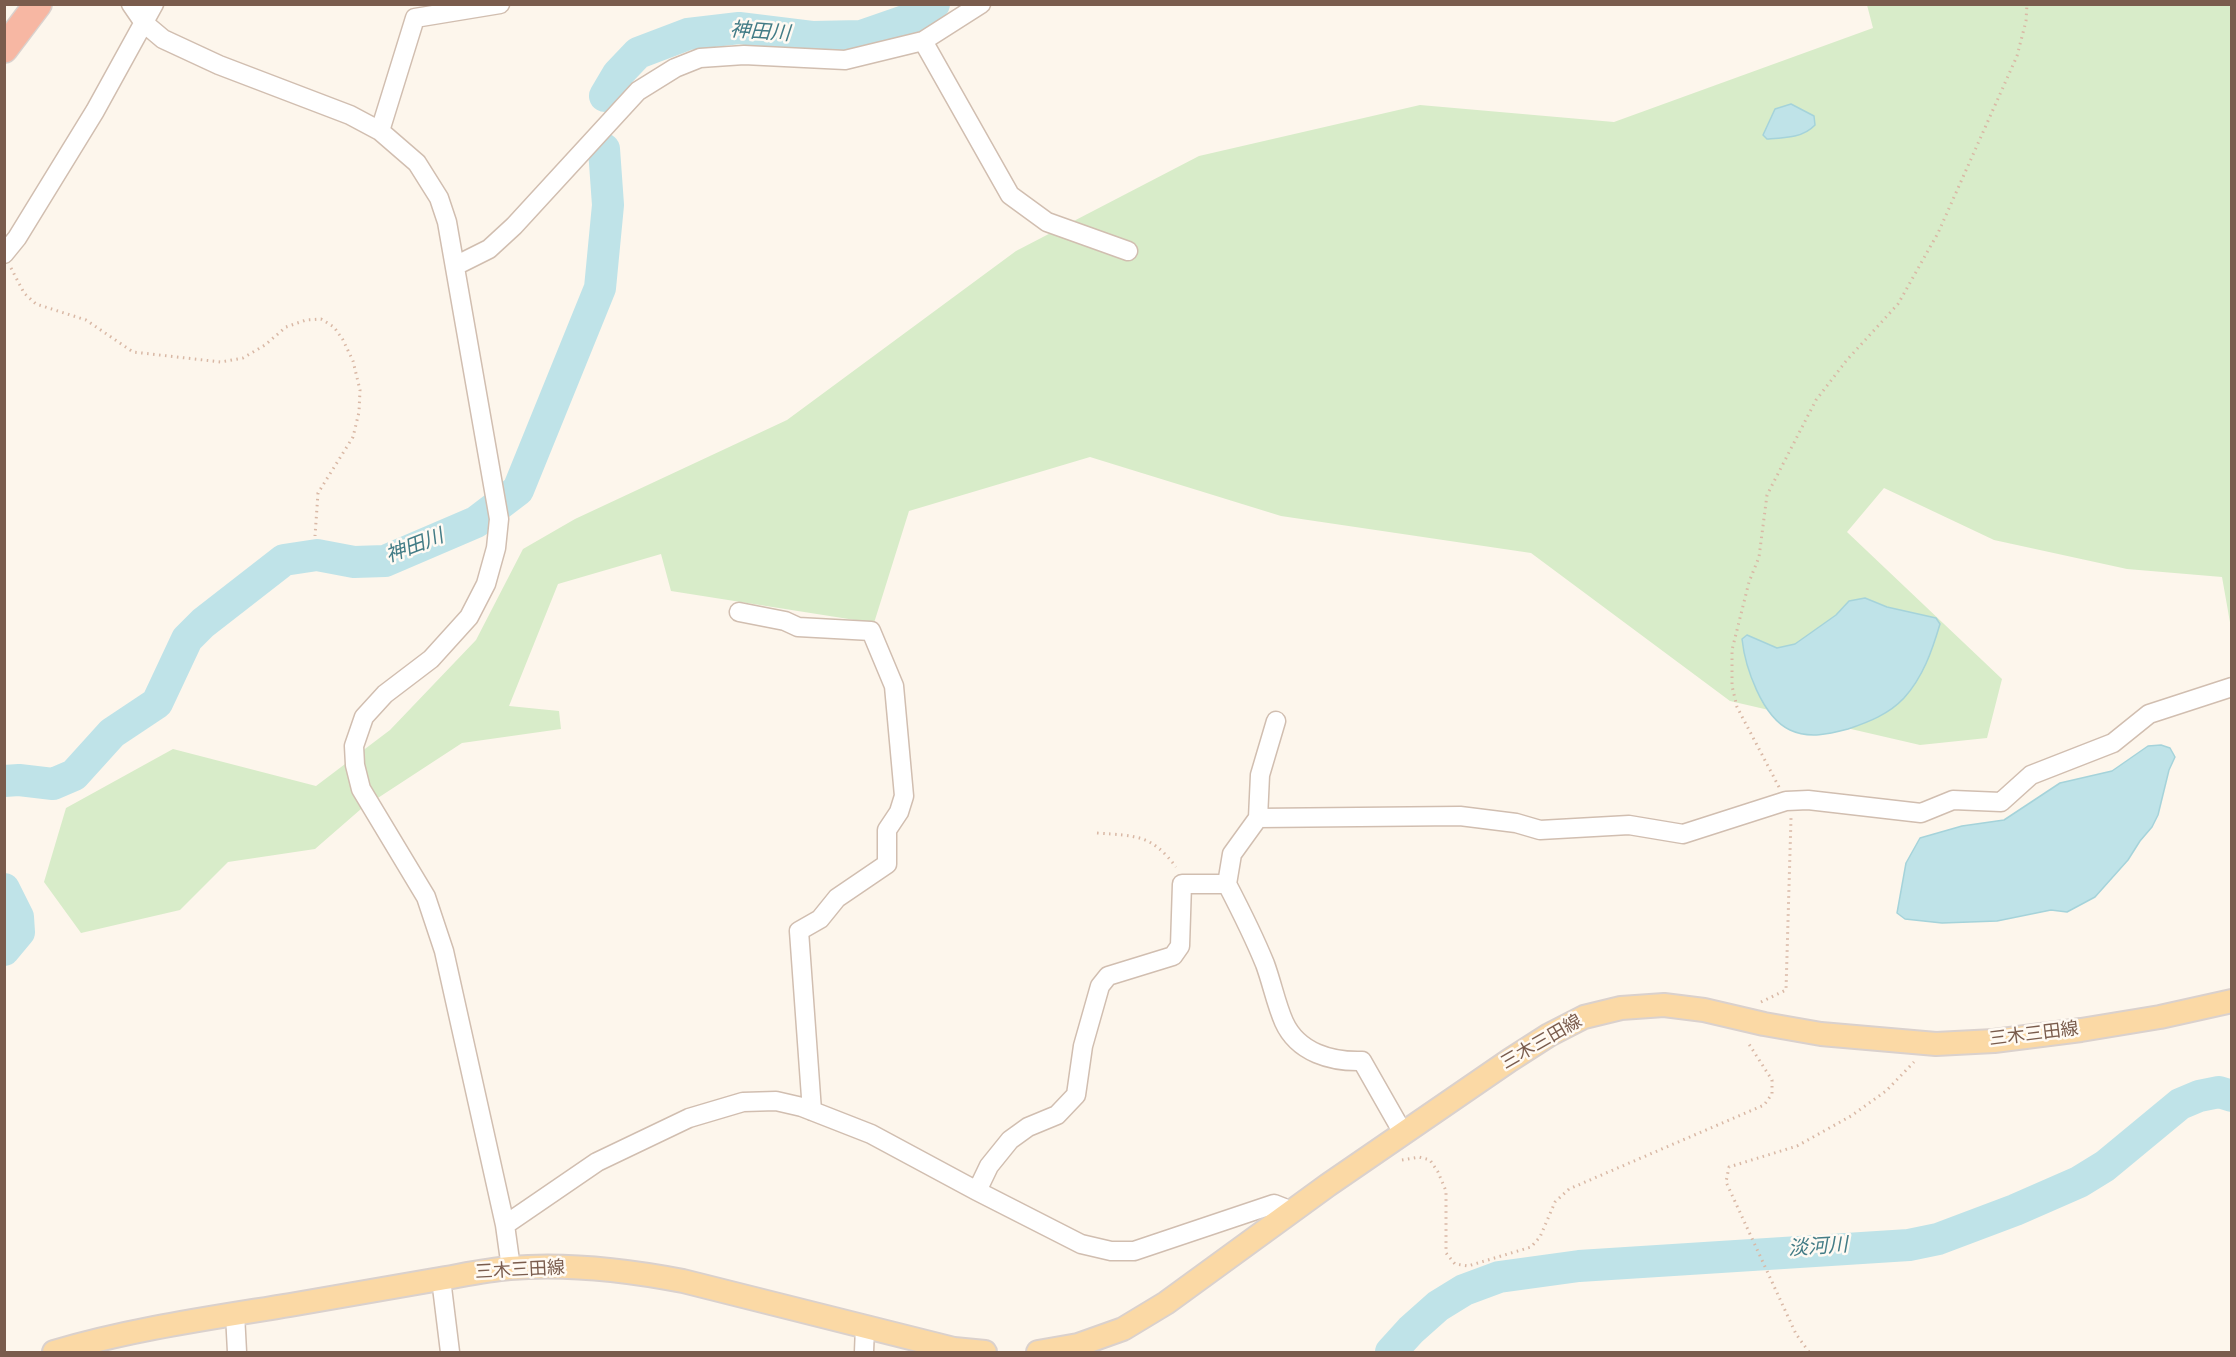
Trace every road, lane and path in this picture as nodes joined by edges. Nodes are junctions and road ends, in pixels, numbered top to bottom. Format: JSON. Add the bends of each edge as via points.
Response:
{"nodes":[{"id":1,"x":38,"y":4,"type":"edge"},
{"id":2,"x":131,"y":4,"type":"edge"},
{"id":3,"x":154,"y":4,"type":"edge"},
{"id":4,"x":500,"y":4,"type":"edge"},
{"id":5,"x":981,"y":4,"type":"edge"},
{"id":6,"x":2027,"y":4,"type":"edge"},
{"id":7,"x":144,"y":23,"type":"junction"},
{"id":8,"x":923,"y":41,"type":"junction"},
{"id":9,"x":4,"y":49,"type":"edge"},
{"id":10,"x":380,"y":131,"type":"junction"},
{"id":11,"x":1128,"y":250,"type":"dead end"},
{"id":12,"x":7,"y":259,"type":"edge"},
{"id":13,"x":454,"y":266,"type":"junction"},
{"id":14,"x":315,"y":536,"type":"dead end"},
{"id":15,"x":739,"y":612,"type":"dead end"},
{"id":16,"x":2232,"y":687,"type":"edge"},
{"id":17,"x":1276,"y":721,"type":"dead end"},
{"id":18,"x":1786,"y":801,"type":"junction"},
{"id":19,"x":1258,"y":818,"type":"junction"},
{"id":20,"x":1097,"y":833,"type":"dead end"},
{"id":21,"x":1182,"y":884,"type":"junction"},
{"id":22,"x":1227,"y":885,"type":"junction"},
{"id":23,"x":2232,"y":1001,"type":"edge"},
{"id":24,"x":1730,"y":1016,"type":"junction"},
{"id":25,"x":1936,"y":1044,"type":"junction"},
{"id":26,"x":812,"y":1111,"type":"junction"},
{"id":27,"x":1403,"y":1133,"type":"junction"},
{"id":28,"x":1398,"y":1160,"type":"dead end"},
{"id":29,"x":977,"y":1191,"type":"junction"},
{"id":30,"x":1293,"y":1211,"type":"junction"},
{"id":31,"x":505,"y":1225,"type":"junction"},
{"id":32,"x":511,"y":1268,"type":"junction"},
{"id":33,"x":441,"y":1279,"type":"junction"},
{"id":34,"x":235,"y":1314,"type":"junction"},
{"id":35,"x":866,"y":1327,"type":"junction"},
{"id":36,"x":54,"y":1353,"type":"edge"},
{"id":37,"x":237,"y":1353,"type":"edge"},
{"id":38,"x":450,"y":1353,"type":"edge"},
{"id":39,"x":864,"y":1353,"type":"edge"},
{"id":40,"x":985,"y":1353,"type":"edge"},
{"id":41,"x":1038,"y":1353,"type":"edge"},
{"id":42,"x":1809,"y":1353,"type":"edge"}],
"edges":[{"from":1,"to":9,"type":"highway"},
{"from":2,"to":7,"type":"street"},
{"from":3,"to":7,"type":"street"},
{"from":4,"to":10,"type":"street","via":[[416,18]]},
{"from":5,"to":8,"type":"street"},
{"from":6,"to":18,"type":"path","via":[[2018,56],[1938,233],[1898,304],[1816,400],[1767,495],[1759,557],[1732,650],[1732,686],[1737,707]]},
{"from":7,"to":10,"type":"street","via":[[163,39],[219,65],[350,115]]},
{"from":7,"to":12,"type":"street"},
{"from":8,"to":11,"type":"street","via":[[1010,195],[1047,222]]},
{"from":8,"to":13,"type":"street","via":[[845,60],[744,55],[700,58],[675,69],[638,91],[489,249]]},
{"from":10,"to":13,"type":"street","via":[[417,163],[439,198]]},
{"from":12,"to":14,"type":"path","via":[[24,293],[36,304],[86,320],[133,352],[221,362],[243,358],[286,327],[306,320],[321,319],[334,327],[353,361],[360,390],[359,412],[353,437],[318,493]]},
{"from":13,"to":31,"type":"street","via":[[495,490],[499,519],[496,548],[486,584],[469,617],[431,659],[385,694],[364,717],[354,746],[355,765],[361,789],[426,897],[444,951]]},
{"from":15,"to":26,"type":"street","via":[[798,627],[871,631],[894,686],[904,796],[887,830],[887,864],[837,898],[820,919],[799,931]]},
{"from":16,"to":18,"type":"street","via":[[2149,714],[2113,743],[2031,775],[2001,802],[1953,800],[1922,813]]},
{"from":17,"to":19,"type":"street","via":[[1260,775]]},
{"from":18,"to":19,"type":"street","via":[[1683,834],[1629,825],[1540,830],[1460,816]]},
{"from":18,"to":24,"type":"path","via":[[1791,812],[1786,990]]},
{"from":19,"to":22,"type":"street","via":[[1232,854]]},
{"from":20,"to":21,"type":"path","via":[[1134,836],[1151,842],[1177,868]]},
{"from":21,"to":22,"type":"street"},
{"from":21,"to":29,"type":"street","via":[[1180,946],[1173,956],[1108,976],[1100,986],[1083,1046],[1076,1095],[1057,1115],[1028,1127],[1010,1140],[989,1166]]},
{"from":22,"to":27,"type":"street","via":[[1254,935],[1284,1023],[1298,1041],[1316,1054],[1342,1061],[1362,1061]]},
{"from":23,"to":25,"type":"main road","name":"三木三田線","via":[[2081,1030]]},
{"from":24,"to":25,"type":"main road","name":"三木三田線","via":[[1821,1034]]},
{"from":24,"to":27,"type":"main road","name":"三木三田線","via":[[1664,1005],[1621,1008],[1584,1017],[1549,1035]]},
{"from":24,"to":28,"type":"path","via":[[1772,1080],[1772,1094],[1764,1105],[1569,1190],[1555,1202],[1540,1237],[1531,1247],[1468,1266],[1455,1264],[1446,1253],[1446,1191],[1438,1172],[1430,1160]]},
{"from":25,"to":42,"type":"path","via":[[1851,1116],[1797,1146],[1729,1167],[1726,1182],[1791,1324]]},
{"from":26,"to":29,"type":"street","via":[[871,1134]]},
{"from":26,"to":31,"type":"street","via":[[776,1101],[743,1102],[689,1118],[597,1162]]},
{"from":27,"to":30,"type":"main road","name":"三木三田線"},
{"from":29,"to":30,"type":"street","via":[[1081,1244],[1111,1251],[1134,1251],[1274,1204]]},
{"from":30,"to":41,"type":"main road","name":"三木三田線","via":[[1166,1303],[1123,1329],[1078,1345]]},
{"from":31,"to":32,"type":"street"},
{"from":32,"to":33,"type":"main road","name":"三木三田線"},
{"from":32,"to":35,"type":"main road","name":"三木三田線","via":[[637,1272]]},
{"from":33,"to":34,"type":"main road","name":"三木三田線"},
{"from":33,"to":38,"type":"street"},
{"from":34,"to":36,"type":"main road","name":"三木三田線","via":[[95,1340]]},
{"from":34,"to":37,"type":"street"},
{"from":35,"to":39,"type":"street"},
{"from":35,"to":40,"type":"main road","name":"三木三田線"}]}
